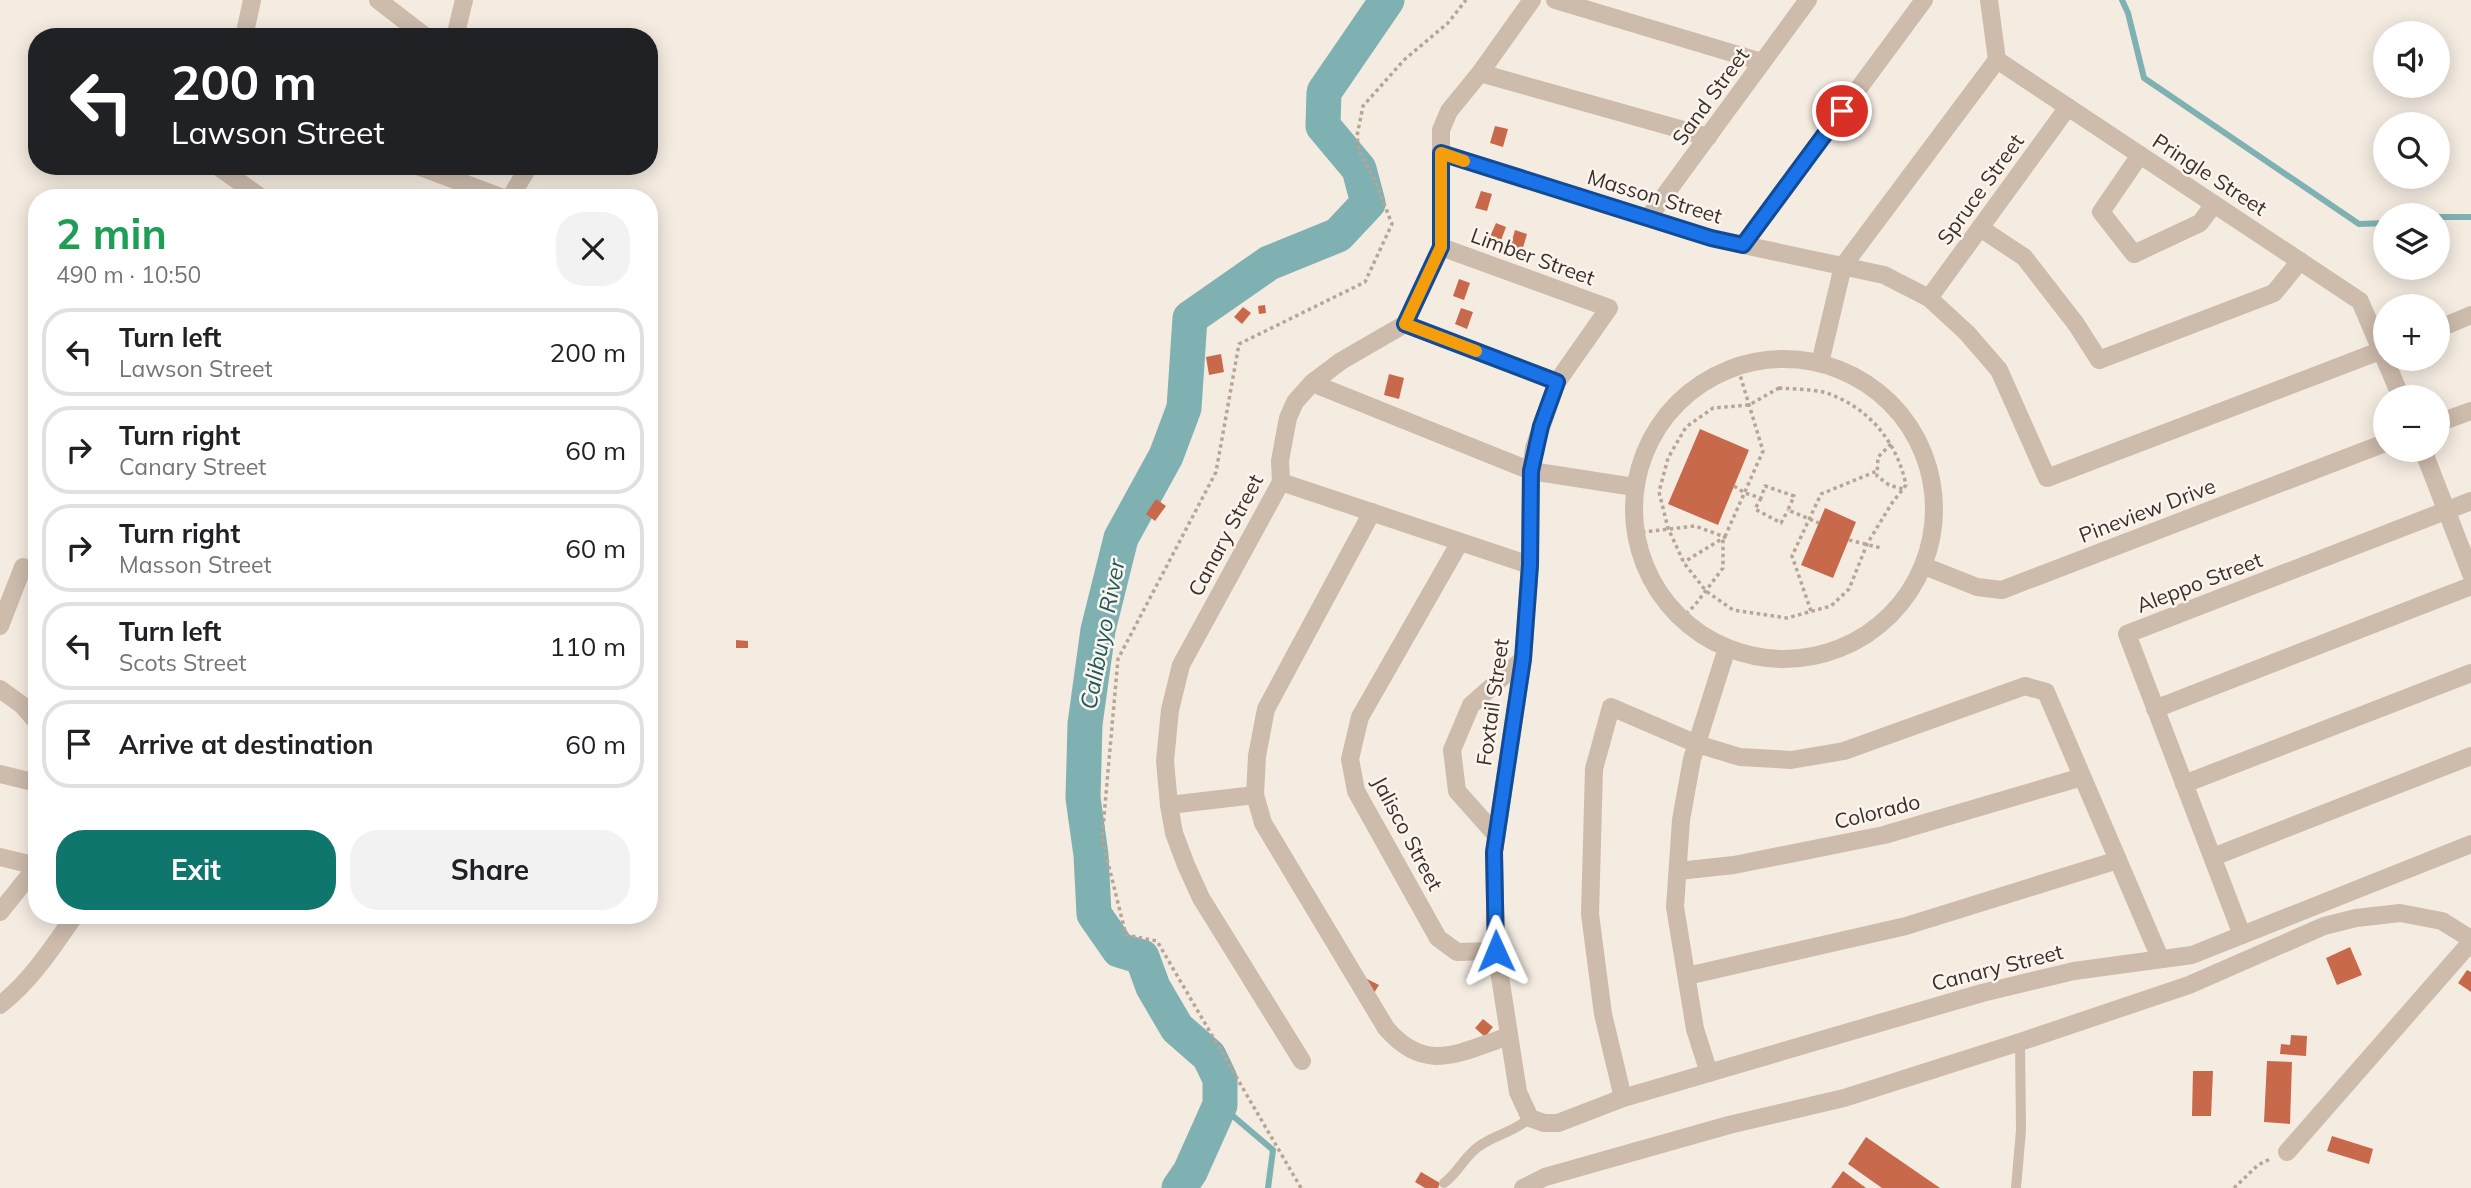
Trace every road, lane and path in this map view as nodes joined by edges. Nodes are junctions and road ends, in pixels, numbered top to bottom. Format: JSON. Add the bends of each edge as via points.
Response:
{"nodes":[{"id":1,"x":252,"y":0,"type":"edge"},
{"id":2,"x":378,"y":0,"type":"edge"},
{"id":3,"x":464,"y":0,"type":"edge"},
{"id":4,"x":1532,"y":0,"type":"edge"},
{"id":5,"x":1555,"y":0,"type":"edge"},
{"id":6,"x":1808,"y":0,"type":"edge"},
{"id":7,"x":1924,"y":0,"type":"edge"},
{"id":8,"x":1989,"y":0,"type":"edge"},
{"id":9,"x":246,"y":28,"type":"edge"},
{"id":10,"x":414,"y":28,"type":"edge"},
{"id":11,"x":457,"y":28,"type":"edge"},
{"id":12,"x":1997,"y":60,"type":"junction"},
{"id":13,"x":1762,"y":62,"type":"junction"},
{"id":14,"x":1480,"y":73,"type":"junction"},
{"id":15,"x":2068,"y":107,"type":"junction"},
{"id":16,"x":1708,"y":137,"type":"junction"},
{"id":17,"x":1441,"y":153,"type":"junction"},
{"id":18,"x":2140,"y":155,"type":"junction"},
{"id":19,"x":229,"y":175,"type":"edge"},
{"id":20,"x":442,"y":175,"type":"edge"},
{"id":21,"x":249,"y":189,"type":"edge"},
{"id":22,"x":479,"y":189,"type":"edge"},
{"id":23,"x":2214,"y":204,"type":"junction"},
{"id":24,"x":1648,"y":218,"type":"junction"},
{"id":25,"x":1980,"y":228,"type":"junction"},
{"id":26,"x":1743,"y":245,"type":"junction"},
{"id":27,"x":1441,"y":247,"type":"junction"},
{"id":28,"x":2300,"y":261,"type":"junction"},
{"id":29,"x":1843,"y":266,"type":"junction"},
{"id":30,"x":1929,"y":298,"type":"junction"},
{"id":31,"x":1609,"y":308,"type":"joint"},
{"id":32,"x":2471,"y":315,"type":"edge"},
{"id":33,"x":2450,"y":323,"type":"edge"},
{"id":34,"x":1405,"y":324,"type":"junction"},
{"id":35,"x":2373,"y":329,"type":"edge"},
{"id":36,"x":2373,"y":354,"type":"edge"},
{"id":37,"x":1819,"y":363,"type":"junction"},
{"id":38,"x":1737,"y":365,"type":"junction"},
{"id":39,"x":1557,"y":382,"type":"junction"},
{"id":40,"x":1312,"y":383,"type":"junction"},
{"id":41,"x":1749,"y":405,"type":"junction"},
{"id":42,"x":2471,"y":411,"type":"edge"},
{"id":43,"x":2450,"y":419,"type":"edge"},
{"id":44,"x":1891,"y":443,"type":"junction"},
{"id":45,"x":2373,"y":448,"type":"edge"},
{"id":46,"x":2428,"y":462,"type":"edge"},
{"id":47,"x":1531,"y":471,"type":"junction"},
{"id":48,"x":1877,"y":471,"type":"junction"},
{"id":49,"x":1281,"y":482,"type":"junction"},
{"id":50,"x":1634,"y":486,"type":"junction"},
{"id":51,"x":1734,"y":486,"type":"dead end"},
{"id":52,"x":1903,"y":489,"type":"junction"},
{"id":53,"x":1745,"y":493,"type":"junction"},
{"id":54,"x":1761,"y":498,"type":"junction"},
{"id":55,"x":2471,"y":501,"type":"edge"},
{"id":56,"x":1788,"y":510,"type":"junction"},
{"id":57,"x":2446,"y":510,"type":"junction"},
{"id":58,"x":1372,"y":512,"type":"junction"},
{"id":59,"x":1809,"y":520,"type":"junction"},
{"id":60,"x":1819,"y":523,"type":"dead end"},
{"id":61,"x":1668,"y":528,"type":"junction"},
{"id":62,"x":1635,"y":533,"type":"junction"},
{"id":63,"x":1725,"y":537,"type":"junction"},
{"id":64,"x":1849,"y":540,"type":"dead end"},
{"id":65,"x":1460,"y":542,"type":"junction"},
{"id":66,"x":1867,"y":544,"type":"junction"},
{"id":67,"x":1881,"y":548,"type":"dead end"},
{"id":68,"x":1684,"y":562,"type":"junction"},
{"id":69,"x":1530,"y":565,"type":"junction"},
{"id":70,"x":1924,"y":566,"type":"junction"},
{"id":71,"x":23,"y":567,"type":"dead end"},
{"id":72,"x":2471,"y":574,"type":"edge"},
{"id":73,"x":2471,"y":586,"type":"edge"},
{"id":74,"x":1706,"y":591,"type":"junction"},
{"id":75,"x":5,"y":599,"type":"edge"},
{"id":76,"x":1811,"y":611,"type":"junction"},
{"id":77,"x":1681,"y":619,"type":"junction"},
{"id":78,"x":0,"y":626,"type":"edge"},
{"id":79,"x":1727,"y":649,"type":"junction"},
{"id":80,"x":1523,"y":659,"type":"junction"},
{"id":81,"x":2471,"y":673,"type":"edge"},
{"id":82,"x":0,"y":689,"type":"edge"},
{"id":83,"x":2155,"y":709,"type":"junction"},
{"id":84,"x":28,"y":712,"type":"edge"},
{"id":85,"x":1697,"y":744,"type":"junction"},
{"id":86,"x":2471,"y":756,"type":"edge"},
{"id":87,"x":0,"y":774,"type":"edge"},
{"id":88,"x":2082,"y":777,"type":"junction"},
{"id":89,"x":28,"y":781,"type":"edge"},
{"id":90,"x":2184,"y":783,"type":"junction"},
{"id":91,"x":1255,"y":794,"type":"junction"},
{"id":92,"x":1169,"y":805,"type":"junction"},
{"id":93,"x":1496,"y":835,"type":"junction"},
{"id":94,"x":2471,"y":844,"type":"edge"},
{"id":95,"x":0,"y":857,"type":"edge"},
{"id":96,"x":2213,"y":858,"type":"junction"},
{"id":97,"x":2119,"y":860,"type":"junction"},
{"id":98,"x":28,"y":864,"type":"edge"},
{"id":99,"x":1678,"y":871,"type":"junction"},
{"id":100,"x":28,"y":877,"type":"edge"},
{"id":101,"x":0,"y":912,"type":"edge"},
{"id":102,"x":69,"y":924,"type":"edge"},
{"id":103,"x":2242,"y":935,"type":"junction"},
{"id":104,"x":2471,"y":940,"type":"edge"},
{"id":105,"x":1496,"y":951,"type":"junction"},
{"id":106,"x":2160,"y":958,"type":"junction"},
{"id":107,"x":1686,"y":976,"type":"junction"},
{"id":108,"x":0,"y":1005,"type":"edge"},
{"id":109,"x":1509,"y":1036,"type":"junction"},
{"id":110,"x":2020,"y":1042,"type":"junction"},
{"id":111,"x":1302,"y":1061,"type":"dead end"},
{"id":112,"x":1709,"y":1073,"type":"junction"},
{"id":113,"x":1623,"y":1098,"type":"junction"},
{"id":114,"x":1530,"y":1118,"type":"junction"},
{"id":115,"x":2287,"y":1152,"type":"joint"},
{"id":116,"x":1444,"y":1183,"type":"dead end"},
{"id":117,"x":1523,"y":1188,"type":"edge"},
{"id":118,"x":2016,"y":1188,"type":"edge"},
{"id":119,"x":2234,"y":1188,"type":"edge"}],
"edges":[{"from":1,"to":9,"type":"street"},
{"from":2,"to":10,"type":"street"},
{"from":3,"to":11,"type":"street"},
{"from":4,"to":14,"type":"street"},
{"from":5,"to":13,"type":"street"},
{"from":6,"to":13,"type":"street","name":"Sand Street"},
{"from":7,"to":26,"type":"street"},
{"from":8,"to":12,"type":"street"},
{"from":12,"to":15,"type":"street","name":"Pringle Street"},
{"from":12,"to":29,"type":"street"},
{"from":13,"to":16,"type":"street","name":"Sand Street"},
{"from":14,"to":16,"type":"street"},
{"from":14,"to":17,"type":"street","via":[[1449,111],[1441,130]]},
{"from":15,"to":18,"type":"street","name":"Pringle Street"},
{"from":15,"to":25,"type":"street","name":"Spruce Street"},
{"from":16,"to":24,"type":"street","name":"Sand Street"},
{"from":17,"to":24,"type":"street","name":"Masson Street"},
{"from":17,"to":27,"type":"street"},
{"from":18,"to":23,"type":"street","name":"Pringle Street"},
{"from":18,"to":23,"type":"street","via":[[2101,212],[2134,254],[2200,223]]},
{"from":19,"to":21,"type":"street"},
{"from":20,"to":22,"type":"street"},
{"from":23,"to":28,"type":"street","name":"Pringle Street"},
{"from":24,"to":26,"type":"street","name":"Masson Street"},
{"from":25,"to":28,"type":"street","via":[[2024,257],[2099,360],[2274,293]]},
{"from":25,"to":30,"type":"street","name":"Spruce Street"},
{"from":26,"to":29,"type":"street","name":"Masson Street"},
{"from":27,"to":31,"type":"street","name":"Limber Street"},
{"from":27,"to":34,"type":"street"},
{"from":28,"to":35,"type":"street","name":"Pringle Street","via":[[2360,301]]},
{"from":29,"to":30,"type":"street","name":"Masson Street","via":[[1884,275]]},
{"from":29,"to":37,"type":"street"},
{"from":30,"to":36,"type":"street","name":"Masson Street","via":[[1967,332],[1999,370],[2047,478]]},
{"from":31,"to":39,"type":"street","name":"Foxtail Street"},
{"from":32,"to":33,"type":"street"},
{"from":34,"to":39,"type":"street"},
{"from":34,"to":40,"type":"street","name":"Canary Street","via":[[1341,360]]},
{"from":37,"to":38,"type":"street","via":[[1778,359]]},
{"from":37,"to":70,"type":"street","via":[[1856,377],[1888,400],[1912,430],[1928,466],[1935,504],[1933,536]]},
{"from":38,"to":41,"type":"path"},
{"from":38,"to":50,"type":"street","via":[[1699,384],[1668,411],[1646,447]]},
{"from":39,"to":47,"type":"street","name":"Foxtail Street"},
{"from":40,"to":47,"type":"street"},
{"from":40,"to":49,"type":"street","name":"Canary Street","via":[[1288,418]]},
{"from":41,"to":44,"type":"path","via":[[1779,388],[1822,392],[1857,406]]},
{"from":41,"to":53,"type":"path","via":[[1763,451]]},
{"from":41,"to":61,"type":"path","via":[[1713,408],[1686,426],[1668,458],[1659,492]]},
{"from":42,"to":43,"type":"street"},
{"from":44,"to":48,"type":"path","via":[[1878,457]]},
{"from":44,"to":52,"type":"path","via":[[1902,467]]},
{"from":45,"to":70,"type":"street","name":"Pineview Drive","via":[[2002,590],[1977,587]]},
{"from":46,"to":57,"type":"street"},
{"from":47,"to":50,"type":"street"},
{"from":47,"to":69,"type":"street","name":"Foxtail Street"},
{"from":48,"to":52,"type":"path","via":[[1889,485]]},
{"from":48,"to":59,"type":"path","via":[[1821,494]]},
{"from":49,"to":58,"type":"street"},
{"from":49,"to":92,"type":"street","name":"Canary Street","via":[[1181,665],[1166,737]]},
{"from":50,"to":62,"type":"street"},
{"from":51,"to":53,"type":"path"},
{"from":52,"to":66,"type":"path"},
{"from":53,"to":54,"type":"path"},
{"from":53,"to":63,"type":"path"},
{"from":54,"to":56,"type":"path","via":[[1755,509],[1781,523]]},
{"from":54,"to":56,"type":"path","via":[[1765,486],[1794,496]]},
{"from":55,"to":57,"type":"street","name":"Aleppo Street"},
{"from":56,"to":59,"type":"path"},
{"from":57,"to":72,"type":"street"},
{"from":57,"to":83,"type":"street","name":"Aleppo Street","via":[[2127,634]]},
{"from":58,"to":65,"type":"street"},
{"from":58,"to":91,"type":"street","via":[[1266,709]]},
{"from":59,"to":60,"type":"path"},
{"from":59,"to":76,"type":"path","via":[[1792,556]]},
{"from":61,"to":62,"type":"path"},
{"from":61,"to":63,"type":"path","via":[[1695,526]]},
{"from":61,"to":68,"type":"path"},
{"from":62,"to":77,"type":"street","via":[[1659,594]]},
{"from":63,"to":68,"type":"path"},
{"from":63,"to":74,"type":"path","via":[[1723,568]]},
{"from":64,"to":66,"type":"path"},
{"from":65,"to":69,"type":"street"},
{"from":65,"to":105,"type":"street","name":"Jalisco Street","via":[[1360,717],[1350,760],[1356,791],[1438,938],[1457,952]]},
{"from":66,"to":67,"type":"path"},
{"from":66,"to":76,"type":"path","via":[[1849,589],[1831,606]]},
{"from":68,"to":74,"type":"path"},
{"from":69,"to":80,"type":"street","name":"Foxtail Street"},
{"from":70,"to":79,"type":"street","via":[[1895,612],[1867,636],[1834,652],[1799,659],[1762,658]]},
{"from":71,"to":75,"type":"street"},
{"from":73,"to":83,"type":"street"},
{"from":74,"to":76,"type":"path","via":[[1733,610],[1787,618]]},
{"from":74,"to":77,"type":"path"},
{"from":75,"to":78,"type":"street"},
{"from":77,"to":79,"type":"street"},
{"from":79,"to":85,"type":"street"},
{"from":80,"to":93,"type":"street","name":"Foxtail Street"},
{"from":80,"to":93,"type":"street","via":[[1471,705],[1452,750],[1457,791]]},
{"from":81,"to":90,"type":"street"},
{"from":82,"to":84,"type":"street"},
{"from":83,"to":90,"type":"street","name":"Aleppo Street"},
{"from":85,"to":88,"type":"street","via":[[1740,757],[1791,760],[1844,751],[2025,686],[2046,692]]},
{"from":85,"to":99,"type":"street","via":[[1681,820]]},
{"from":85,"to":113,"type":"street","via":[[1611,707],[1594,769],[1590,914],[1603,1014]]},
{"from":86,"to":96,"type":"street"},
{"from":87,"to":89,"type":"street"},
{"from":88,"to":97,"type":"street"},
{"from":88,"to":99,"type":"street","name":"Colorado","via":[[1884,835],[1734,865]]},
{"from":90,"to":96,"type":"street","name":"Aleppo Street"},
{"from":91,"to":92,"type":"street"},
{"from":91,"to":109,"type":"street","via":[[1263,823],[1399,1044],[1436,1057]]},
{"from":92,"to":111,"type":"street","name":"Canary Street","via":[[1174,833],[1201,898]]},
{"from":93,"to":105,"type":"street","name":"Foxtail Street"},
{"from":94,"to":103,"type":"street","name":"Canary Street"},
{"from":95,"to":98,"type":"street"},
{"from":96,"to":103,"type":"street","name":"Aleppo Street"},
{"from":97,"to":106,"type":"street"},
{"from":97,"to":107,"type":"street","via":[[1906,926]]},
{"from":99,"to":107,"type":"street","via":[[1675,907]]},
{"from":100,"to":101,"type":"street"},
{"from":102,"to":108,"type":"street","via":[[44,959]]},
{"from":103,"to":106,"type":"street","name":"Canary Street","via":[[2192,955]]},
{"from":104,"to":110,"type":"street","via":[[2442,921],[2400,913],[2356,918],[2324,926],[2189,985]]},
{"from":104,"to":115,"type":"street"},
{"from":105,"to":109,"type":"street","name":"Foxtail Street"},
{"from":106,"to":112,"type":"street","name":"Canary Street","via":[[2074,971],[1982,993]]},
{"from":107,"to":112,"type":"street"},
{"from":109,"to":114,"type":"street","name":"Foxtail Street","via":[[1518,1092]]},
{"from":110,"to":117,"type":"street","via":[[1844,1098],[1545,1177]]},
{"from":110,"to":118,"type":"lane"},
{"from":112,"to":113,"type":"street","name":"Canary Street"},
{"from":113,"to":114,"type":"street","name":"Canary Street","via":[[1558,1123]]},
{"from":114,"to":116,"type":"lane","via":[[1517,1129],[1487,1140]]},
{"from":115,"to":119,"type":"path","via":[[2258,1165]]}]}
